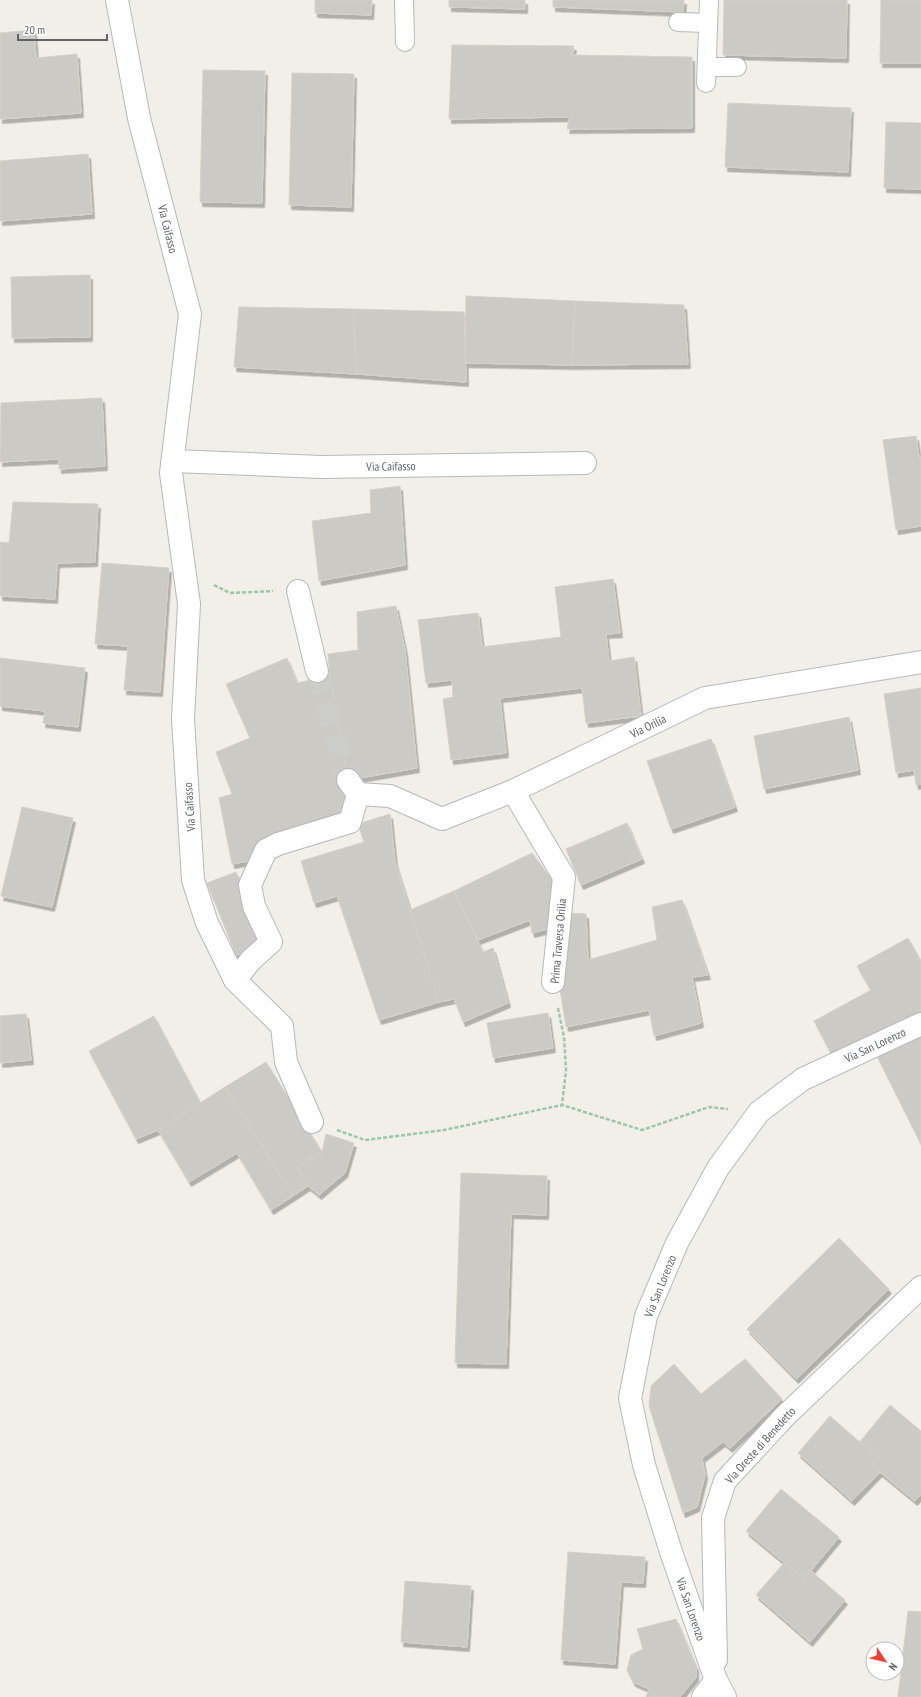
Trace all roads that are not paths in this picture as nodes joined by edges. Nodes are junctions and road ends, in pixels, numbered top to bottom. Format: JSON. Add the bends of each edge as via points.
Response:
{"nodes":[{"id":1,"x":117,"y":0,"type":"edge"},
{"id":2,"x":404,"y":0,"type":"edge"},
{"id":3,"x":709,"y":0,"type":"edge"},
{"id":4,"x":678,"y":22,"type":"dead end"},
{"id":5,"x":708,"y":23,"type":"junction"},
{"id":6,"x":405,"y":42,"type":"dead end"},
{"id":7,"x":737,"y":67,"type":"dead end"},
{"id":8,"x":173,"y":460,"type":"junction"},
{"id":9,"x":585,"y":463,"type":"dead end"},
{"id":10,"x":298,"y":591,"type":"road end"},
{"id":11,"x":921,"y":662,"type":"edge"},
{"id":12,"x":317,"y":671,"type":"tunnel mouth"},
{"id":13,"x":513,"y":791,"type":"junction"},
{"id":14,"x":235,"y":980,"type":"junction"},
{"id":15,"x":553,"y":982,"type":"road end"},
{"id":16,"x":921,"y":1024,"type":"edge"},
{"id":17,"x":312,"y":1122,"type":"road end"},
{"id":18,"x":921,"y":1287,"type":"edge"},
{"id":19,"x":720,"y":1688,"type":"edge"},
{"id":20,"x":703,"y":1697,"type":"edge"}],
"edges":[{"from":1,"to":8,"type":"street","name":"Via Caifasso","via":[[140,118],[190,314]]},
{"from":2,"to":6,"type":"lane"},
{"from":3,"to":5,"type":"lane"},
{"from":4,"to":5,"type":"lane"},
{"from":5,"to":7,"type":"lane","via":[[706,75]]},
{"from":8,"to":9,"type":"street","name":"Via Caifasso","via":[[321,467]]},
{"from":8,"to":14,"type":"street","name":"Via Caifasso","via":[[171,473],[189,604],[183,719],[193,880],[207,923]]},
{"from":10,"to":12,"type":"street"},
{"from":11,"to":13,"type":"street","name":"Via Orilia","via":[[705,698]]},
{"from":13,"to":14,"type":"street","name":"Via Orilia","via":[[442,819],[390,796],[353,787],[350,822],[266,850],[250,885],[254,906],[271,942],[251,960]]},
{"from":13,"to":15,"type":"street","name":"Prima Traversa Orilia","via":[[564,877]]},
{"from":14,"to":17,"type":"street","name":"Via Caifasso","via":[[282,1026],[286,1062]]},
{"from":16,"to":19,"type":"street","name":"Via San Lorenzo","via":[[803,1079],[759,1112],[718,1168],[677,1243],[646,1316],[630,1398],[644,1465],[671,1552]]},
{"from":18,"to":19,"type":"street","name":"Via Oreste di Benedetto","via":[[785,1416],[725,1481],[713,1518]]},
{"from":19,"to":20,"type":"street"}]}
